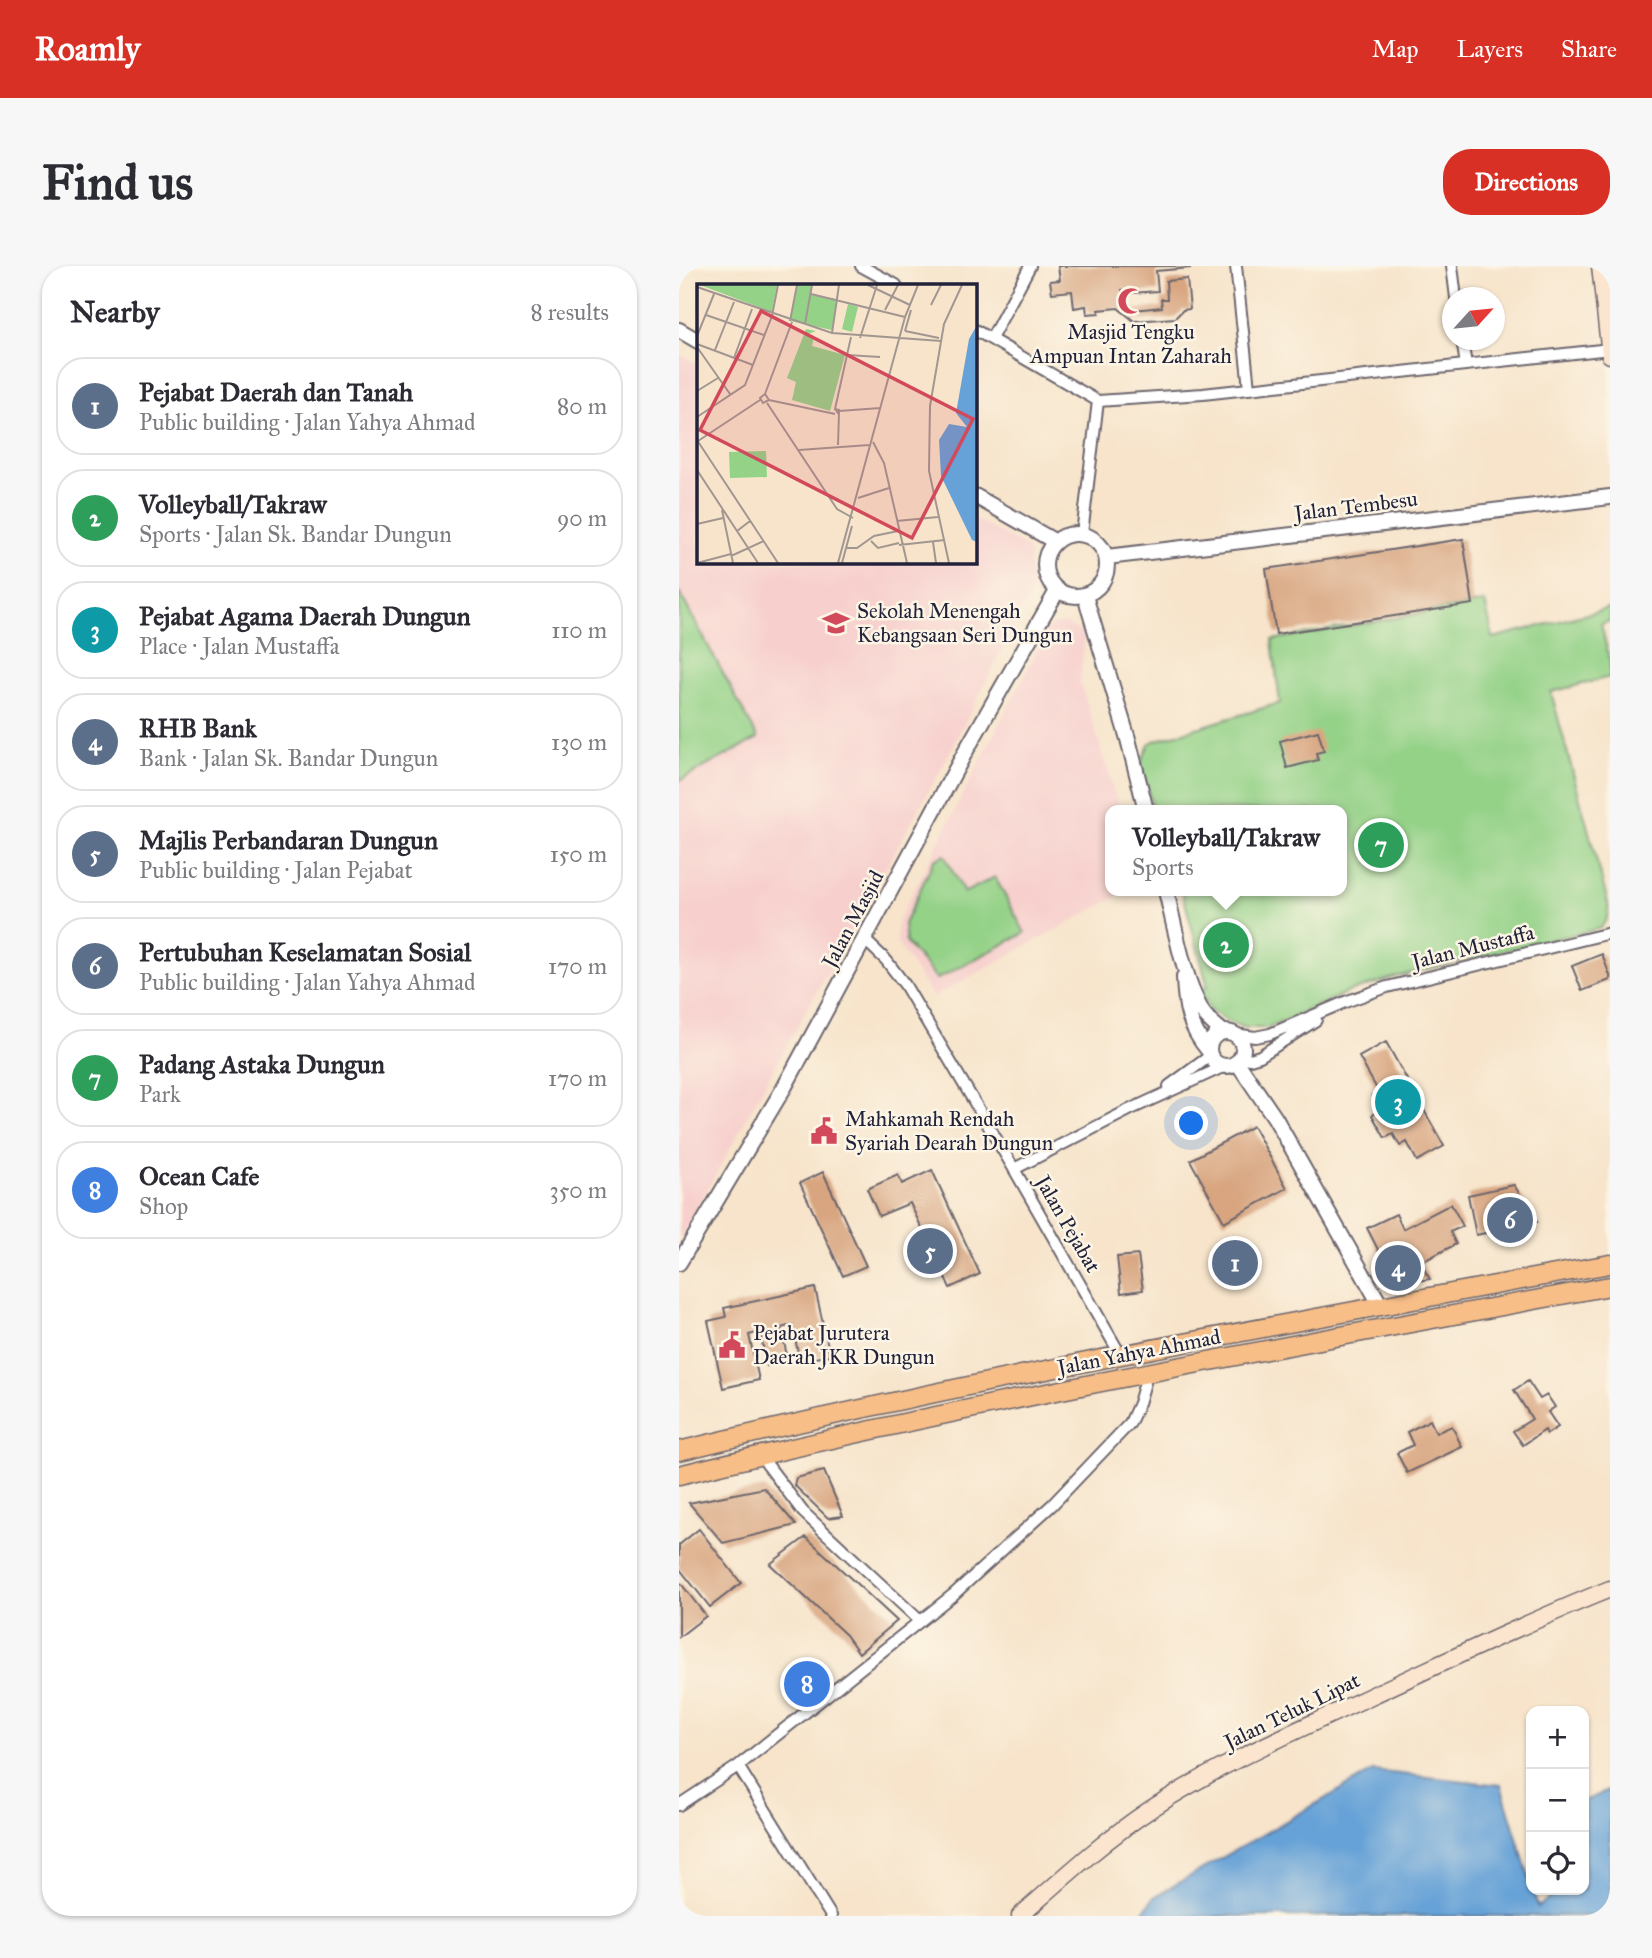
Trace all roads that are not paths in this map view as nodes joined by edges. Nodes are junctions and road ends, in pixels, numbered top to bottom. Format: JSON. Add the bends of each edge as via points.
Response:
{"nodes":[{"id":1,"x":861,"y":266,"type":"edge"},
{"id":2,"x":1030,"y":266,"type":"edge"},
{"id":3,"x":1237,"y":266,"type":"edge"},
{"id":4,"x":1452,"y":266,"type":"edge"},
{"id":5,"x":1600,"y":266,"type":"edge"},
{"id":6,"x":894,"y":284,"type":"edge"},
{"id":7,"x":1455,"y":287,"type":"edge"},
{"id":8,"x":679,"y":330,"type":"edge"},
{"id":9,"x":977,"y":331,"type":"edge"},
{"id":10,"x":991,"y":339,"type":"junction"},
{"id":11,"x":697,"y":340,"type":"edge"},
{"id":12,"x":1464,"y":350,"type":"edge"},
{"id":13,"x":1610,"y":351,"type":"edge"},
{"id":14,"x":1466,"y":365,"type":"junction"},
{"id":15,"x":1249,"y":388,"type":"junction"},
{"id":16,"x":1098,"y":401,"type":"junction"},
{"id":17,"x":977,"y":497,"type":"edge"},
{"id":18,"x":1610,"y":497,"type":"edge"},
{"id":19,"x":1082,"y":534,"type":"junction"},
{"id":20,"x":1055,"y":541,"type":"junction"},
{"id":21,"x":1107,"y":557,"type":"junction"},
{"id":22,"x":1057,"y":591,"type":"junction"},
{"id":23,"x":1085,"y":596,"type":"junction"},
{"id":24,"x":1145,"y":805,"type":"edge"},
{"id":25,"x":1167,"y":896,"type":"edge"},
{"id":26,"x":1609,"y":938,"type":"edge"},
{"id":27,"x":865,"y":940,"type":"junction"},
{"id":28,"x":1184,"y":965,"type":"junction"},
{"id":29,"x":1345,"y":1002,"type":"junction"},
{"id":30,"x":1229,"y":1033,"type":"junction"},
{"id":31,"x":1209,"y":1053,"type":"junction"},
{"id":32,"x":1234,"y":1062,"type":"junction"},
{"id":33,"x":1150,"y":1100,"type":"junction"},
{"id":34,"x":1014,"y":1169,"type":"junction"},
{"id":35,"x":679,"y":1263,"type":"edge"},
{"id":36,"x":1610,"y":1264,"type":"edge"},
{"id":37,"x":1610,"y":1286,"type":"edge"},
{"id":38,"x":1381,"y":1306,"type":"junction"},
{"id":39,"x":1119,"y":1354,"type":"junction"},
{"id":40,"x":1148,"y":1372,"type":"junction"},
{"id":41,"x":682,"y":1449,"type":"edge"},
{"id":42,"x":760,"y":1455,"type":"junction"},
{"id":43,"x":679,"y":1475,"type":"edge"},
{"id":44,"x":1610,"y":1589,"type":"edge"},
{"id":45,"x":919,"y":1620,"type":"junction"},
{"id":46,"x":738,"y":1766,"type":"junction"},
{"id":47,"x":680,"y":1803,"type":"edge"},
{"id":48,"x":831,"y":1916,"type":"edge"},
{"id":49,"x":1020,"y":1916,"type":"edge"}],
"edges":[{"from":1,"to":6,"type":"street"},
{"from":2,"to":10,"type":"street"},
{"from":3,"to":15,"type":"street"},
{"from":4,"to":7,"type":"street"},
{"from":5,"to":13,"type":"main road"},
{"from":8,"to":11,"type":"street"},
{"from":9,"to":10,"type":"street"},
{"from":10,"to":16,"type":"street"},
{"from":12,"to":14,"type":"street"},
{"from":13,"to":14,"type":"street"},
{"from":14,"to":15,"type":"street"},
{"from":15,"to":16,"type":"street"},
{"from":16,"to":19,"type":"street"},
{"from":17,"to":20,"type":"street"},
{"from":18,"to":21,"type":"street","name":"Jalan Tembesu"},
{"from":19,"to":20,"type":"street","via":[[1067,534]]},
{"from":19,"to":21,"type":"street","via":[[1093,538]]},
{"from":20,"to":22,"type":"street","via":[[1046,553],[1044,567]]},
{"from":21,"to":23,"type":"street","via":[[1104,581]]},
{"from":22,"to":23,"type":"street","via":[[1065,596]]},
{"from":22,"to":27,"type":"street","name":"Jalan Masjid"},
{"from":23,"to":24,"type":"street"},
{"from":25,"to":28,"type":"street"},
{"from":26,"to":29,"type":"street","name":"Jalan Mustaffa","via":[[1387,987]]},
{"from":27,"to":34,"type":"street","name":"Jalan Pejabat","via":[[896,972]]},
{"from":27,"to":35,"type":"street","name":"Jalan Masjid","via":[[785,1086]]},
{"from":28,"to":30,"type":"street","via":[[1204,1014]]},
{"from":28,"to":31,"type":"street","via":[[1188,1013]]},
{"from":29,"to":30,"type":"street","name":"Jalan Mustaffa","via":[[1271,1034]]},
{"from":29,"to":32,"type":"street","name":"Jalan Mustaffa","via":[[1260,1055]]},
{"from":30,"to":31,"type":"street","via":[[1212,1038]]},
{"from":30,"to":32,"type":"street","via":[[1243,1045]]},
{"from":31,"to":32,"type":"street","via":[[1213,1061]]},
{"from":31,"to":33,"type":"street","name":"Jalan Mustaffa"},
{"from":32,"to":33,"type":"street","name":"Jalan Mustaffa"},
{"from":32,"to":38,"type":"street","via":[[1275,1118]]},
{"from":33,"to":34,"type":"street","name":"Jalan Mustaffa"},
{"from":34,"to":39,"type":"street","name":"Jalan Pejabat"},
{"from":36,"to":38,"type":"main road","name":"Jalan Yahya Ahmad"},
{"from":37,"to":40,"type":"main road","name":"Jalan Yahya Ahmad"},
{"from":38,"to":39,"type":"main road","name":"Jalan Yahya Ahmad"},
{"from":39,"to":41,"type":"main road","name":"Jalan Yahya Ahmad"},
{"from":40,"to":42,"type":"main road","name":"Jalan Yahya Ahmad"},
{"from":40,"to":45,"type":"street","via":[[1135,1414],[1123,1431],[1052,1505]]},
{"from":42,"to":43,"type":"main road","name":"Jalan Yahya Ahmad"},
{"from":42,"to":45,"type":"street","via":[[803,1512]]},
{"from":44,"to":49,"type":"main road","name":"Jalan Teluk Lipat","via":[[1208,1775],[1115,1835]]},
{"from":45,"to":46,"type":"street"},
{"from":46,"to":47,"type":"street"},
{"from":46,"to":48,"type":"street"}]}
